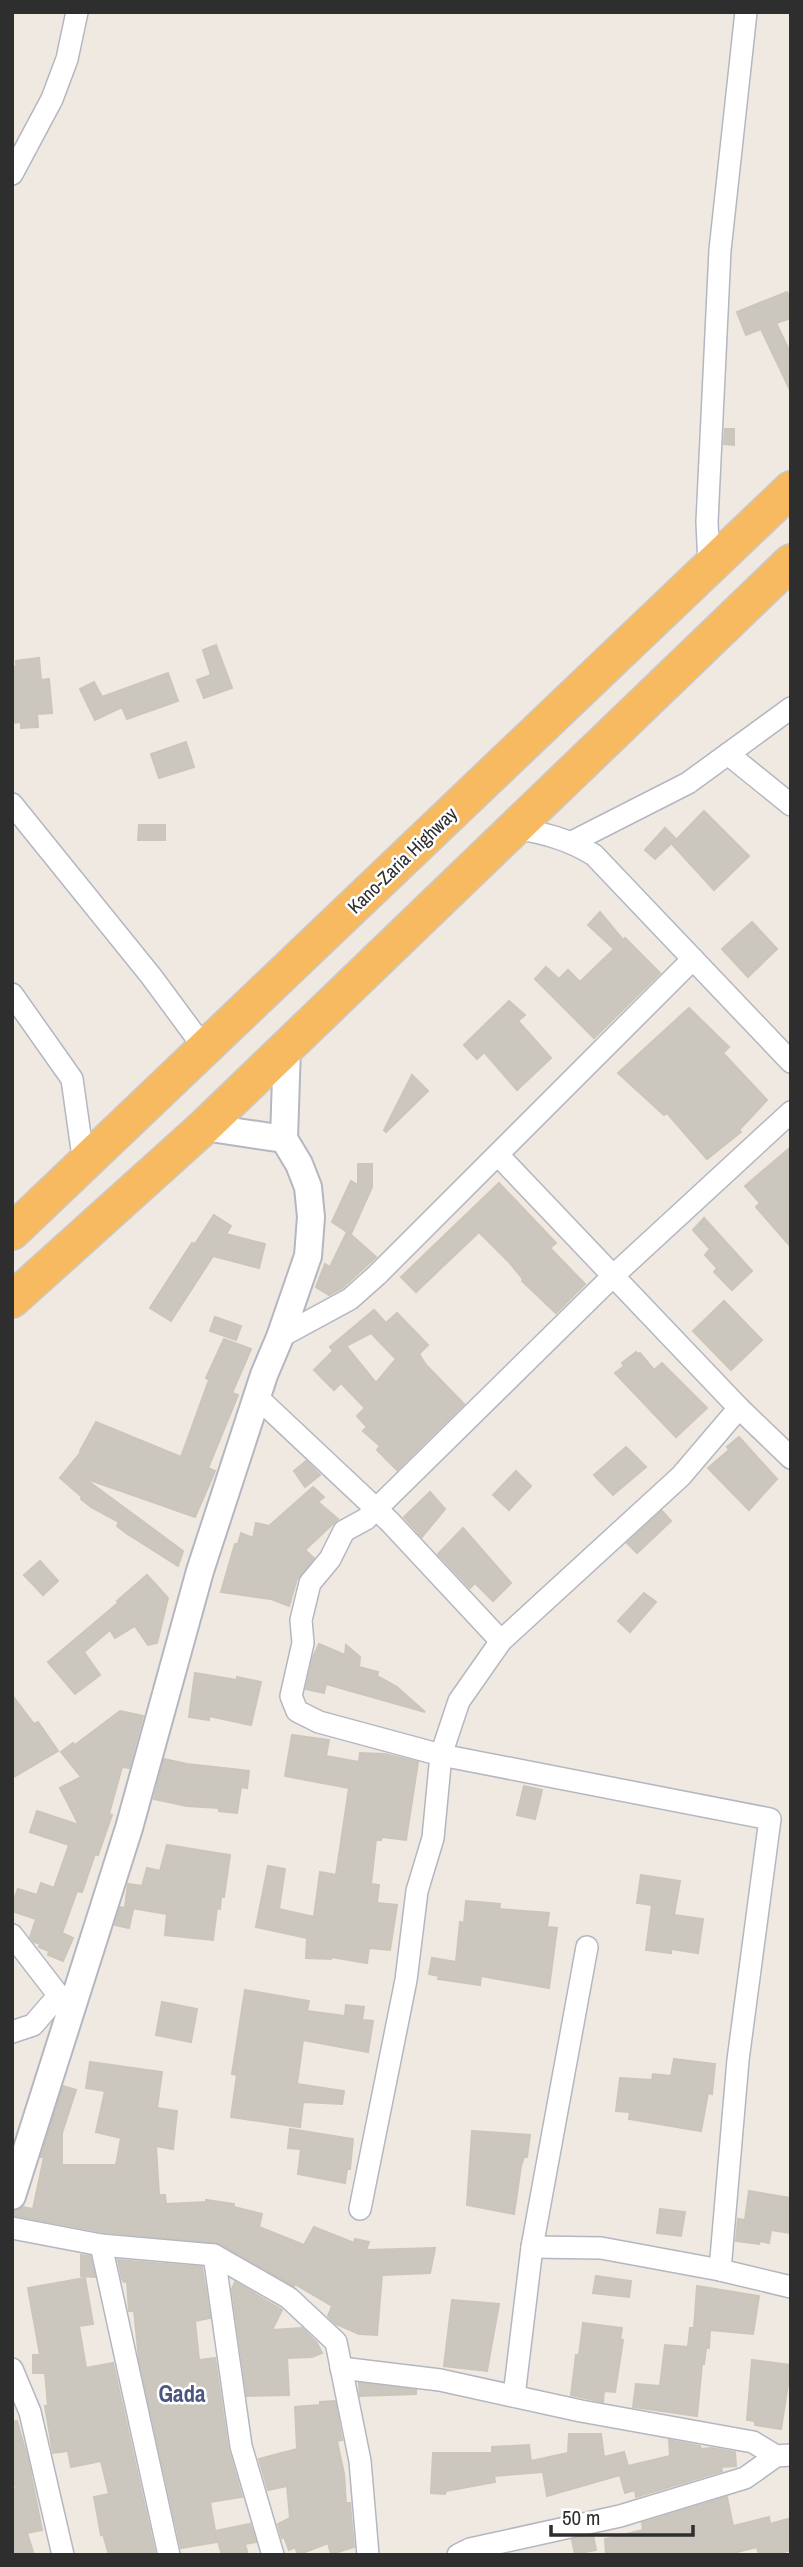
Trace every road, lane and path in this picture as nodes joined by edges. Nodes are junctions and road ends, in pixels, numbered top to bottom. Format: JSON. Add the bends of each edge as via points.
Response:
{"nodes":[{"id":1,"x":77,"y":12,"type":"edge"},
{"id":2,"x":746,"y":12,"type":"edge"},
{"id":3,"x":12,"y":174,"type":"edge"},
{"id":4,"x":791,"y":489,"type":"edge"},
{"id":5,"x":791,"y":562,"type":"edge"},
{"id":6,"x":709,"y":567,"type":"junction"},
{"id":7,"x":791,"y":708,"type":"edge"},
{"id":8,"x":728,"y":754,"type":"junction"},
{"id":9,"x":12,"y":804,"type":"edge"},
{"id":10,"x":791,"y":805,"type":"edge"},
{"id":11,"x":514,"y":828,"type":"junction"},
{"id":12,"x":572,"y":842,"type":"junction"},
{"id":13,"x":693,"y":959,"type":"junction"},
{"id":14,"x":12,"y":994,"type":"edge"},
{"id":15,"x":287,"y":1047,"type":"junction"},
{"id":16,"x":205,"y":1049,"type":"junction"},
{"id":17,"x":791,"y":1062,"type":"edge"},
{"id":18,"x":791,"y":1112,"type":"edge"},
{"id":19,"x":204,"y":1127,"type":"junction"},
{"id":20,"x":284,"y":1139,"type":"junction"},
{"id":21,"x":498,"y":1155,"type":"junction"},
{"id":22,"x":84,"y":1164,"type":"junction"},
{"id":23,"x":12,"y":1232,"type":"edge"},
{"id":24,"x":614,"y":1276,"type":"junction"},
{"id":25,"x":12,"y":1300,"type":"edge"},
{"id":26,"x":280,"y":1337,"type":"junction"},
{"id":27,"x":257,"y":1397,"type":"junction"},
{"id":28,"x":739,"y":1408,"type":"junction"},
{"id":29,"x":791,"y":1458,"type":"edge"},
{"id":30,"x":377,"y":1509,"type":"junction"},
{"id":31,"x":500,"y":1642,"type":"junction"},
{"id":32,"x":441,"y":1755,"type":"junction"},
{"id":33,"x":12,"y":1935,"type":"edge"},
{"id":34,"x":587,"y":1947,"type":"dead end"},
{"id":35,"x":65,"y":2003,"type":"junction"},
{"id":36,"x":12,"y":2032,"type":"edge"},
{"id":37,"x":12,"y":2196,"type":"edge"},
{"id":38,"x":360,"y":2209,"type":"dead end"},
{"id":39,"x":12,"y":2228,"type":"edge"},
{"id":40,"x":101,"y":2245,"type":"junction"},
{"id":41,"x":532,"y":2247,"type":"junction"},
{"id":42,"x":214,"y":2255,"type":"junction"},
{"id":43,"x":720,"y":2270,"type":"junction"},
{"id":44,"x":791,"y":2287,"type":"edge"},
{"id":45,"x":341,"y":2368,"type":"junction"},
{"id":46,"x":12,"y":2369,"type":"edge"},
{"id":47,"x":514,"y":2396,"type":"junction"},
{"id":48,"x":783,"y":2456,"type":"edge"},
{"id":49,"x":63,"y":2555,"type":"edge"},
{"id":50,"x":169,"y":2555,"type":"edge"},
{"id":51,"x":273,"y":2555,"type":"edge"},
{"id":52,"x":368,"y":2555,"type":"edge"},
{"id":53,"x":458,"y":2555,"type":"edge"}],
"edges":[{"from":1,"to":3,"type":"street","via":[[52,99]]},
{"from":2,"to":6,"type":"street","via":[[720,250],[707,522]]},
{"from":4,"to":6,"type":"highway","name":"Kano-Zaria Highway"},
{"from":5,"to":11,"type":"highway"},
{"from":6,"to":16,"type":"highway","name":"Kano-Zaria Highway"},
{"from":7,"to":8,"type":"street"},
{"from":8,"to":10,"type":"street"},
{"from":8,"to":12,"type":"street","via":[[688,783]]},
{"from":9,"to":16,"type":"street"},
{"from":11,"to":12,"type":"street"},
{"from":11,"to":15,"type":"highway"},
{"from":12,"to":13,"type":"street","via":[[594,855]]},
{"from":13,"to":17,"type":"street"},
{"from":13,"to":21,"type":"street"},
{"from":14,"to":22,"type":"street","via":[[72,1079]]},
{"from":15,"to":19,"type":"highway"},
{"from":15,"to":20,"type":"street"},
{"from":16,"to":22,"type":"highway","name":"Kano-Zaria Highway"},
{"from":18,"to":24,"type":"street"},
{"from":19,"to":20,"type":"street"},
{"from":19,"to":25,"type":"highway"},
{"from":20,"to":26,"type":"street","via":[[308,1187],[311,1217],[308,1256]]},
{"from":21,"to":24,"type":"street"},
{"from":21,"to":26,"type":"street","via":[[350,1299]]},
{"from":22,"to":23,"type":"highway","name":"Kano-Zaria Highway"},
{"from":24,"to":28,"type":"street"},
{"from":24,"to":30,"type":"street"},
{"from":26,"to":27,"type":"street"},
{"from":27,"to":30,"type":"street"},
{"from":27,"to":35,"type":"street","via":[[200,1571],[130,1828]]},
{"from":28,"to":29,"type":"street"},
{"from":28,"to":31,"type":"street","via":[[681,1476]]},
{"from":30,"to":31,"type":"street"},
{"from":30,"to":32,"type":"street","via":[[344,1531],[330,1559],[310,1583],[300,1620],[303,1643],[291,1696],[298,1710],[319,1722]]},
{"from":31,"to":32,"type":"street","via":[[459,1700]]},
{"from":32,"to":38,"type":"street","via":[[433,1838],[416,1891],[406,1979]]},
{"from":32,"to":43,"type":"street","via":[[770,1819],[738,2060]]},
{"from":33,"to":35,"type":"street"},
{"from":34,"to":41,"type":"street"},
{"from":35,"to":36,"type":"street","via":[[33,2025]]},
{"from":35,"to":37,"type":"street"},
{"from":39,"to":40,"type":"street"},
{"from":40,"to":42,"type":"street"},
{"from":40,"to":50,"type":"street"},
{"from":41,"to":43,"type":"street","via":[[601,2248]]},
{"from":41,"to":47,"type":"street"},
{"from":42,"to":45,"type":"street","via":[[289,2298],[336,2342]]},
{"from":42,"to":51,"type":"street","via":[[241,2446]]},
{"from":43,"to":44,"type":"street"},
{"from":45,"to":47,"type":"street","via":[[440,2380]]},
{"from":45,"to":52,"type":"street","via":[[360,2461]]},
{"from":46,"to":49,"type":"street","via":[[30,2412]]},
{"from":47,"to":48,"type":"street","via":[[753,2442]]},
{"from":48,"to":53,"type":"street","via":[[745,2478],[620,2516]]}]}
